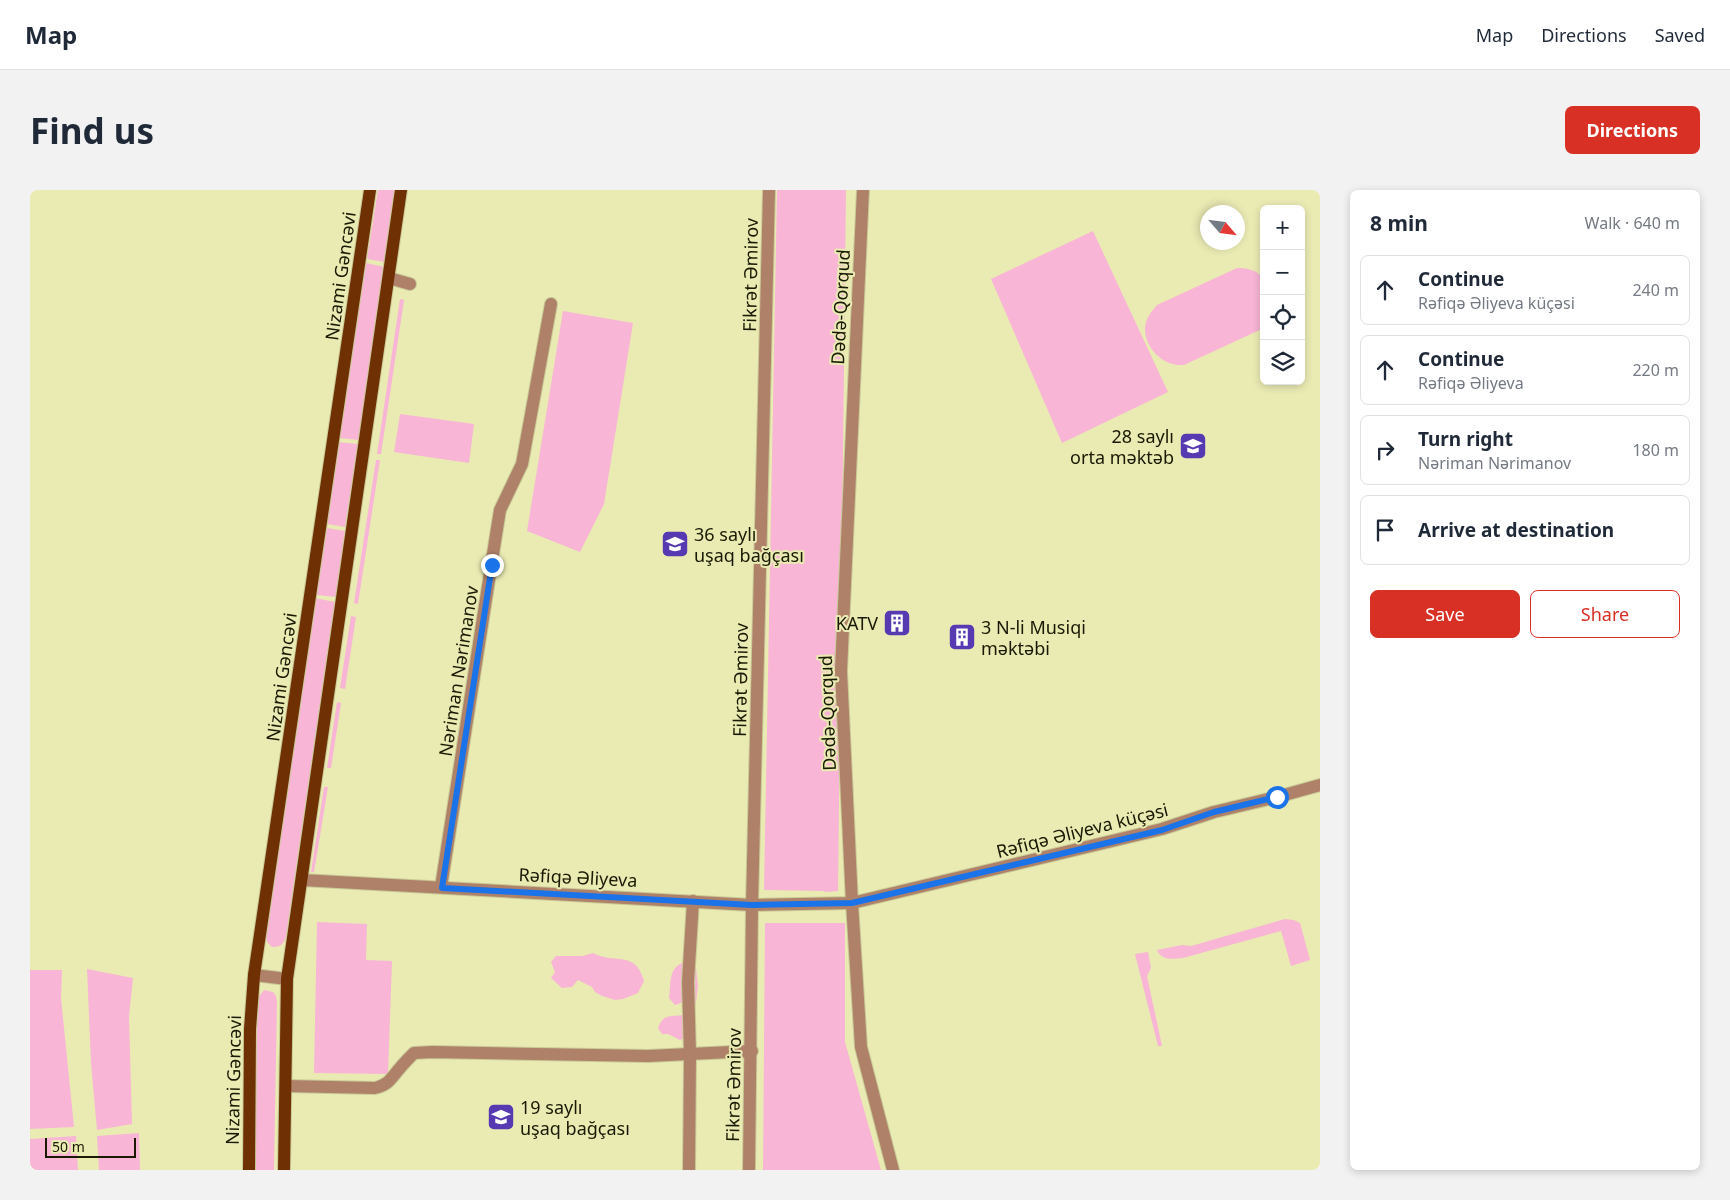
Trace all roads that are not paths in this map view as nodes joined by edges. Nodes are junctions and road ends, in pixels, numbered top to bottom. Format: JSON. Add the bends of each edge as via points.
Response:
{"nodes":[{"id":1,"x":370,"y":190,"type":"edge"},
{"id":2,"x":401,"y":190,"type":"edge"},
{"id":3,"x":769,"y":190,"type":"edge"},
{"id":4,"x":863,"y":190,"type":"edge"},
{"id":5,"x":389,"y":278,"type":"junction"},
{"id":6,"x":410,"y":284,"type":"dead end"},
{"id":7,"x":551,"y":304,"type":"dead end"},
{"id":8,"x":1320,"y":785,"type":"edge"},
{"id":9,"x":302,"y":880,"type":"junction"},
{"id":10,"x":442,"y":888,"type":"junction"},
{"id":11,"x":693,"y":901,"type":"junction"},
{"id":12,"x":852,"y":903,"type":"junction"},
{"id":13,"x":752,"y":905,"type":"junction"},
{"id":14,"x":254,"y":975,"type":"junction"},
{"id":15,"x":287,"y":979,"type":"junction"},
{"id":16,"x":752,"y":1051,"type":"junction"},
{"id":17,"x":690,"y":1054,"type":"junction"},
{"id":18,"x":286,"y":1086,"type":"junction"},
{"id":19,"x":249,"y":1170,"type":"edge"},
{"id":20,"x":284,"y":1170,"type":"edge"},
{"id":21,"x":689,"y":1170,"type":"edge"},
{"id":22,"x":749,"y":1170,"type":"edge"},
{"id":23,"x":893,"y":1170,"type":"edge"}],
"edges":[{"from":1,"to":14,"type":"main road","name":"Nizami Gəncəvi"},
{"from":2,"to":5,"type":"main road"},
{"from":3,"to":13,"type":"street","name":"Fikrət Əmirov"},
{"from":4,"to":12,"type":"street","name":"Dədə-Qorqud","via":[[841,671]]},
{"from":5,"to":6,"type":"street"},
{"from":5,"to":9,"type":"main road"},
{"from":7,"to":10,"type":"street","name":"Nəriman Nərimanov","via":[[522,464],[500,510],[497,526]]},
{"from":8,"to":12,"type":"street","name":"Rəfiqə Əliyeva küçəsi","via":[[1214,812],[1162,830]]},
{"from":9,"to":10,"type":"street","name":"Rəfiqə Əliyeva"},
{"from":9,"to":15,"type":"main road"},
{"from":10,"to":11,"type":"street","name":"Rəfiqə Əliyeva"},
{"from":11,"to":13,"type":"street","name":"Rəfiqə Əliyeva"},
{"from":11,"to":17,"type":"street","via":[[688,982]]},
{"from":12,"to":13,"type":"street","name":"Rəfiqə Əliyeva"},
{"from":12,"to":23,"type":"street","name":"Dədə-Qorqud","via":[[861,1047]]},
{"from":13,"to":16,"type":"street","name":"Fikrət Əmirov"},
{"from":14,"to":15,"type":"street"},
{"from":14,"to":19,"type":"main road","name":"Nizami Gəncəvi","via":[[250,1029]]},
{"from":15,"to":18,"type":"main road"},
{"from":16,"to":17,"type":"street"},
{"from":16,"to":22,"type":"street","name":"Fikrət Əmirov"},
{"from":17,"to":18,"type":"street","via":[[414,1053],[399,1068],[392,1081],[383,1086]]},
{"from":17,"to":21,"type":"street"},
{"from":18,"to":20,"type":"main road"}]}
